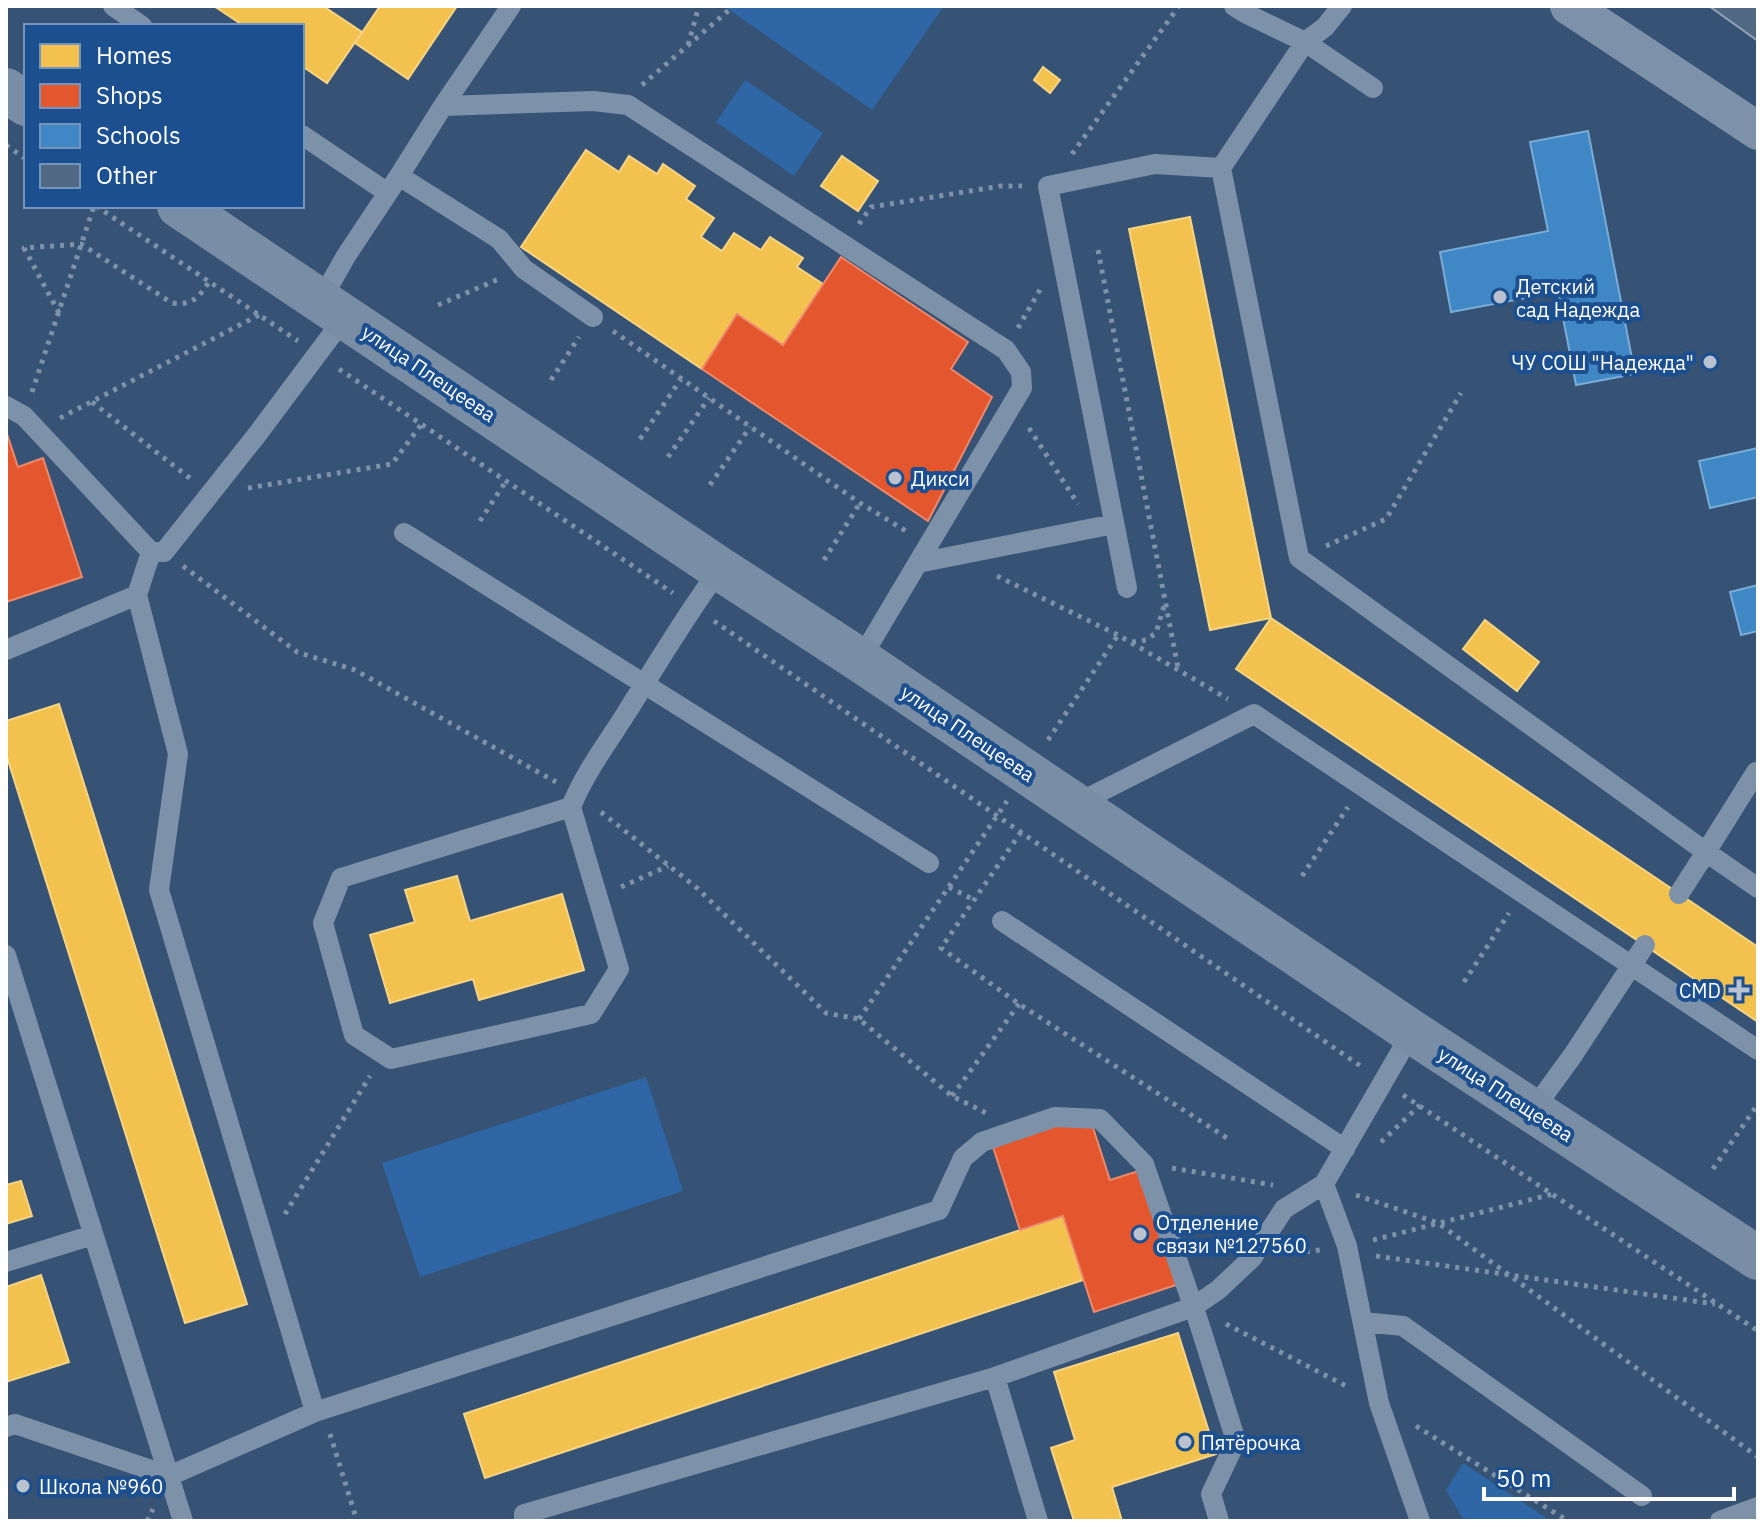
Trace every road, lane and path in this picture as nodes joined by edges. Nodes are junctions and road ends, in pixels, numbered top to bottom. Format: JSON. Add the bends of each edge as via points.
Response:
{"nodes":[{"id":1,"x":511,"y":6,"type":"edge"},
{"id":2,"x":699,"y":6,"type":"edge"},
{"id":3,"x":1179,"y":6,"type":"edge"},
{"id":4,"x":1234,"y":6,"type":"edge"},
{"id":5,"x":1342,"y":6,"type":"edge"},
{"id":6,"x":1569,"y":6,"type":"edge"},
{"id":7,"x":729,"y":10,"type":"dead end"},
{"id":8,"x":121,"y":13,"type":"edge"},
{"id":9,"x":139,"y":24,"type":"edge"},
{"id":10,"x":1305,"y":42,"type":"junction"},
{"id":11,"x":687,"y":46,"type":"junction"},
{"id":12,"x":1373,"y":88,"type":"dead end"},
{"id":13,"x":6,"y":90,"type":"edge"},
{"id":14,"x":24,"y":103,"type":"edge"},
{"id":15,"x":621,"y":103,"type":"junction"},
{"id":16,"x":443,"y":106,"type":"junction"},
{"id":17,"x":1758,"y":131,"type":"edge"},
{"id":18,"x":304,"y":136,"type":"edge"},
{"id":19,"x":6,"y":145,"type":"edge"},
{"id":20,"x":1071,"y":155,"type":"dead end"},
{"id":21,"x":24,"y":158,"type":"edge"},
{"id":22,"x":1221,"y":168,"type":"junction"},
{"id":23,"x":393,"y":185,"type":"junction"},
{"id":24,"x":1048,"y":186,"type":"junction"},
{"id":25,"x":94,"y":208,"type":"edge"},
{"id":26,"x":98,"y":208,"type":"edge"},
{"id":27,"x":182,"y":208,"type":"edge"},
{"id":28,"x":81,"y":244,"type":"junction"},
{"id":29,"x":844,"y":244,"type":"junction"},
{"id":30,"x":1098,"y":250,"type":"dead end"},
{"id":31,"x":1061,"y":252,"type":"junction"},
{"id":32,"x":524,"y":269,"type":"junction"},
{"id":33,"x":209,"y":282,"type":"junction"},
{"id":34,"x":438,"y":305,"type":"dead end"},
{"id":35,"x":333,"y":308,"type":"junction"},
{"id":36,"x":59,"y":313,"type":"junction"},
{"id":37,"x":259,"y":315,"type":"junction"},
{"id":38,"x":593,"y":317,"type":"junction"},
{"id":39,"x":1006,"y":350,"type":"junction"},
{"id":40,"x":317,"y":354,"type":"junction"},
{"id":41,"x":681,"y":379,"type":"junction"},
{"id":42,"x":551,"y":380,"type":"dead end"},
{"id":43,"x":1461,"y":393,"type":"dead end"},
{"id":44,"x":709,"y":398,"type":"junction"},
{"id":45,"x":92,"y":402,"type":"junction"},
{"id":46,"x":1013,"y":403,"type":"junction"},
{"id":47,"x":23,"y":417,"type":"edge"},
{"id":48,"x":421,"y":425,"type":"junction"},
{"id":49,"x":750,"y":427,"type":"junction"},
{"id":50,"x":640,"y":439,"type":"dead end"},
{"id":51,"x":668,"y":457,"type":"dead end"},
{"id":52,"x":506,"y":481,"type":"junction"},
{"id":53,"x":710,"y":485,"type":"dead end"},
{"id":54,"x":210,"y":494,"type":"junction"},
{"id":55,"x":860,"y":503,"type":"junction"},
{"id":56,"x":480,"y":521,"type":"dead end"},
{"id":57,"x":1114,"y":524,"type":"junction"},
{"id":58,"x":1093,"y":529,"type":"junction"},
{"id":59,"x":404,"y":533,"type":"dead end"},
{"id":60,"x":151,"y":552,"type":"junction"},
{"id":61,"x":923,"y":554,"type":"junction"},
{"id":62,"x":956,"y":555,"type":"junction"},
{"id":63,"x":1299,"y":558,"type":"junction"},
{"id":64,"x":824,"y":560,"type":"dead end"},
{"id":65,"x":720,"y":569,"type":"junction"},
{"id":66,"x":1127,"y":588,"type":"dead end"},
{"id":67,"x":137,"y":595,"type":"junction"},
{"id":68,"x":1165,"y":603,"type":"junction"},
{"id":69,"x":692,"y":606,"type":"junction"},
{"id":70,"x":1118,"y":635,"type":"junction"},
{"id":71,"x":1131,"y":642,"type":"junction"},
{"id":72,"x":6,"y":650,"type":"edge"},
{"id":73,"x":860,"y":660,"type":"junction"},
{"id":74,"x":1178,"y":669,"type":"junction"},
{"id":75,"x":644,"y":684,"type":"junction"},
{"id":76,"x":1254,"y":714,"type":"junction"},
{"id":77,"x":1026,"y":772,"type":"junction"},
{"id":78,"x":1756,"y":772,"type":"edge"},
{"id":79,"x":1362,"y":785,"type":"junction"},
{"id":80,"x":1074,"y":805,"type":"junction"},
{"id":81,"x":571,"y":807,"type":"junction"},
{"id":82,"x":997,"y":816,"type":"junction"},
{"id":83,"x":1021,"y":832,"type":"junction"},
{"id":84,"x":1706,"y":852,"type":"junction"},
{"id":85,"x":929,"y":863,"type":"dead end"},
{"id":86,"x":668,"y":866,"type":"dead end"},
{"id":87,"x":1302,"y":876,"type":"dead end"},
{"id":88,"x":949,"y":887,"type":"junction"},
{"id":89,"x":1758,"y":888,"type":"edge"},
{"id":90,"x":1522,"y":892,"type":"junction"},
{"id":91,"x":1679,"y":894,"type":"dead end"},
{"id":92,"x":598,"y":898,"type":"junction"},
{"id":93,"x":974,"y":900,"type":"junction"},
{"id":94,"x":1002,"y":921,"type":"dead end"},
{"id":95,"x":1645,"y":945,"type":"dead end"},
{"id":96,"x":6,"y":955,"type":"edge"},
{"id":97,"x":1632,"y":965,"type":"junction"},
{"id":98,"x":1464,"y":982,"type":"dead end"},
{"id":99,"x":1019,"y":1004,"type":"junction"},
{"id":100,"x":859,"y":1019,"type":"dead end"},
{"id":101,"x":1412,"y":1032,"type":"junction"},
{"id":102,"x":1758,"y":1050,"type":"edge"},
{"id":103,"x":383,"y":1054,"type":"junction"},
{"id":104,"x":1383,"y":1081,"type":"junction"},
{"id":105,"x":952,"y":1096,"type":"dead end"},
{"id":106,"x":1758,"y":1104,"type":"edge"},
{"id":107,"x":1533,"y":1110,"type":"junction"},
{"id":108,"x":1230,"y":1140,"type":"dead end"},
{"id":109,"x":1345,"y":1149,"type":"junction"},
{"id":110,"x":1144,"y":1164,"type":"junction"},
{"id":111,"x":1713,"y":1169,"type":"dead end"},
{"id":112,"x":1324,"y":1184,"type":"junction"},
{"id":113,"x":1554,"y":1194,"type":"junction"},
{"id":114,"x":1438,"y":1223,"type":"junction"},
{"id":115,"x":93,"y":1235,"type":"junction"},
{"id":116,"x":265,"y":1246,"type":"junction"},
{"id":117,"x":1347,"y":1246,"type":"junction"},
{"id":118,"x":1252,"y":1258,"type":"junction"},
{"id":119,"x":1758,"y":1258,"type":"edge"},
{"id":120,"x":6,"y":1262,"type":"edge"},
{"id":121,"x":1511,"y":1275,"type":"junction"},
{"id":122,"x":1720,"y":1305,"type":"junction"},
{"id":123,"x":1193,"y":1307,"type":"junction"},
{"id":124,"x":1363,"y":1322,"type":"junction"},
{"id":125,"x":1758,"y":1331,"type":"edge"},
{"id":126,"x":995,"y":1377,"type":"junction"},
{"id":127,"x":1379,"y":1403,"type":"junction"},
{"id":128,"x":315,"y":1412,"type":"junction"},
{"id":129,"x":6,"y":1427,"type":"edge"},
{"id":130,"x":1758,"y":1457,"type":"edge"},
{"id":131,"x":169,"y":1476,"type":"junction"},
{"id":132,"x":1642,"y":1496,"type":"dead end"},
{"id":133,"x":1758,"y":1507,"type":"edge"},
{"id":134,"x":183,"y":1521,"type":"edge"},
{"id":135,"x":357,"y":1521,"type":"edge"},
{"id":136,"x":524,"y":1521,"type":"edge"},
{"id":137,"x":1038,"y":1521,"type":"edge"},
{"id":138,"x":1219,"y":1521,"type":"edge"},
{"id":139,"x":1420,"y":1521,"type":"edge"},
{"id":140,"x":1568,"y":1521,"type":"edge"},
{"id":141,"x":1720,"y":1521,"type":"edge"}],
"edges":[{"from":1,"to":16,"type":"lane"},
{"from":2,"to":11,"type":"path"},
{"from":3,"to":20,"type":"path"},
{"from":4,"to":10,"type":"lane"},
{"from":5,"to":10,"type":"lane"},
{"from":6,"to":17,"type":"street"},
{"from":7,"to":11,"type":"path"},
{"from":8,"to":9,"type":"lane"},
{"from":10,"to":12,"type":"lane"},
{"from":10,"to":22,"type":"lane"},
{"from":11,"to":15,"type":"path"},
{"from":13,"to":14,"type":"main road"},
{"from":15,"to":16,"type":"lane"},
{"from":15,"to":29,"type":"lane"},
{"from":16,"to":23,"type":"lane"},
{"from":18,"to":23,"type":"lane"},
{"from":19,"to":21,"type":"path"},
{"from":22,"to":24,"type":"lane","via":[[1155,164]]},
{"from":22,"to":63,"type":"lane"},
{"from":23,"to":32,"type":"lane","via":[[499,239]]},
{"from":23,"to":35,"type":"lane","via":[[346,256]]},
{"from":24,"to":29,"type":"path","via":[[1001,186],[871,207]]},
{"from":24,"to":31,"type":"lane"},
{"from":25,"to":28,"type":"path"},
{"from":26,"to":33,"type":"path"},
{"from":27,"to":35,"type":"main road","name":"улица Плещеева"},
{"from":28,"to":33,"type":"path","via":[[172,303],[192,302]]},
{"from":28,"to":36,"type":"path"},
{"from":28,"to":36,"type":"path","via":[[24,248]]},
{"from":29,"to":39,"type":"lane"},
{"from":30,"to":68,"type":"path"},
{"from":31,"to":39,"type":"path"},
{"from":31,"to":57,"type":"lane"},
{"from":32,"to":34,"type":"path"},
{"from":32,"to":38,"type":"lane"},
{"from":33,"to":37,"type":"path"},
{"from":35,"to":40,"type":"lane"},
{"from":35,"to":65,"type":"main road","name":"улица Плещеева"},
{"from":36,"to":47,"type":"path"},
{"from":37,"to":40,"type":"path"},
{"from":37,"to":45,"type":"path"},
{"from":38,"to":41,"type":"path"},
{"from":38,"to":42,"type":"path"},
{"from":39,"to":46,"type":"lane","via":[[1021,372],[1022,388]]},
{"from":40,"to":48,"type":"path"},
{"from":40,"to":54,"type":"lane"},
{"from":41,"to":44,"type":"path"},
{"from":41,"to":50,"type":"path"},
{"from":43,"to":63,"type":"path","via":[[1386,519]]},
{"from":44,"to":49,"type":"path"},
{"from":44,"to":51,"type":"path"},
{"from":45,"to":47,"type":"path"},
{"from":45,"to":54,"type":"path"},
{"from":46,"to":58,"type":"path"},
{"from":46,"to":61,"type":"lane"},
{"from":47,"to":60,"type":"lane"},
{"from":48,"to":52,"type":"path"},
{"from":48,"to":54,"type":"path","via":[[392,464]]},
{"from":49,"to":53,"type":"path"},
{"from":49,"to":55,"type":"path"},
{"from":52,"to":56,"type":"path"},
{"from":52,"to":69,"type":"path"},
{"from":54,"to":60,"type":"lane","via":[[164,552]]},
{"from":55,"to":61,"type":"path"},
{"from":55,"to":64,"type":"path"},
{"from":57,"to":58,"type":"lane"},
{"from":57,"to":66,"type":"lane"},
{"from":58,"to":62,"type":"lane"},
{"from":59,"to":75,"type":"lane"},
{"from":60,"to":67,"type":"lane"},
{"from":61,"to":62,"type":"lane"},
{"from":61,"to":73,"type":"lane"},
{"from":62,"to":70,"type":"path"},
{"from":63,"to":84,"type":"lane"},
{"from":65,"to":69,"type":"lane"},
{"from":65,"to":73,"type":"main road","name":"улица Плещеева"},
{"from":67,"to":72,"type":"lane"},
{"from":67,"to":116,"type":"lane","via":[[178,754],[159,890]]},
{"from":68,"to":71,"type":"path","via":[[1156,633]]},
{"from":68,"to":74,"type":"path"},
{"from":69,"to":75,"type":"lane"},
{"from":69,"to":82,"type":"path"},
{"from":70,"to":71,"type":"path"},
{"from":70,"to":77,"type":"path"},
{"from":71,"to":74,"type":"path"},
{"from":73,"to":77,"type":"main road","name":"улица Плещеева"},
{"from":74,"to":76,"type":"path"},
{"from":75,"to":81,"type":"lane"},
{"from":75,"to":85,"type":"lane"},
{"from":76,"to":79,"type":"lane"},
{"from":76,"to":80,"type":"lane"},
{"from":77,"to":80,"type":"main road","name":"улица Плещеева"},
{"from":77,"to":82,"type":"path"},
{"from":78,"to":84,"type":"lane"},
{"from":79,"to":87,"type":"path"},
{"from":79,"to":90,"type":"lane"},
{"from":80,"to":101,"type":"main road","name":"улица Плещеева"},
{"from":81,"to":92,"type":"lane"},
{"from":81,"to":103,"type":"lane","via":[[341,878],[323,923],[354,1035]]},
{"from":82,"to":83,"type":"path"},
{"from":82,"to":88,"type":"path"},
{"from":83,"to":93,"type":"path"},
{"from":83,"to":104,"type":"path"},
{"from":84,"to":89,"type":"lane"},
{"from":84,"to":91,"type":"lane"},
{"from":86,"to":92,"type":"path"},
{"from":88,"to":93,"type":"path"},
{"from":88,"to":100,"type":"path"},
{"from":90,"to":97,"type":"lane"},
{"from":90,"to":98,"type":"path"},
{"from":92,"to":103,"type":"lane","via":[[619,969],[591,1014],[391,1059]]},
{"from":93,"to":99,"type":"path","via":[[941,948]]},
{"from":94,"to":109,"type":"lane"},
{"from":95,"to":97,"type":"lane"},
{"from":96,"to":115,"type":"lane"},
{"from":97,"to":102,"type":"lane"},
{"from":97,"to":107,"type":"lane"},
{"from":99,"to":105,"type":"path"},
{"from":99,"to":108,"type":"path"},
{"from":101,"to":104,"type":"lane"},
{"from":101,"to":107,"type":"main road","name":"улица Плещеева"},
{"from":103,"to":116,"type":"path"},
{"from":104,"to":109,"type":"lane"},
{"from":104,"to":113,"type":"path"},
{"from":106,"to":111,"type":"path"},
{"from":107,"to":119,"type":"main road","name":"улица Плещеева"},
{"from":109,"to":112,"type":"lane"},
{"from":110,"to":112,"type":"path","via":[[1290,1188]]},
{"from":110,"to":123,"type":"lane"},
{"from":110,"to":128,"type":"lane","via":[[1100,1119],[1055,1117],[982,1142],[963,1158],[939,1210]]},
{"from":112,"to":114,"type":"path"},
{"from":112,"to":117,"type":"lane"},
{"from":112,"to":118,"type":"lane","via":[[1284,1209]]},
{"from":113,"to":114,"type":"path"},
{"from":113,"to":122,"type":"path"},
{"from":114,"to":117,"type":"path"},
{"from":114,"to":121,"type":"path"},
{"from":115,"to":120,"type":"lane"},
{"from":115,"to":131,"type":"lane"},
{"from":116,"to":128,"type":"lane"},
{"from":117,"to":118,"type":"path"},
{"from":117,"to":121,"type":"path","via":[[1358,1254]]},
{"from":117,"to":124,"type":"lane"},
{"from":118,"to":123,"type":"lane"},
{"from":121,"to":122,"type":"path"},
{"from":121,"to":130,"type":"path"},
{"from":122,"to":125,"type":"path"},
{"from":123,"to":126,"type":"lane"},
{"from":123,"to":127,"type":"path"},
{"from":123,"to":138,"type":"lane","via":[[1236,1441],[1211,1494]]},
{"from":124,"to":127,"type":"lane"},
{"from":124,"to":132,"type":"lane","via":[[1403,1326]]},
{"from":126,"to":136,"type":"lane","via":[[524,1514]]},
{"from":126,"to":137,"type":"lane"},
{"from":127,"to":139,"type":"lane"},
{"from":127,"to":140,"type":"path"},
{"from":128,"to":131,"type":"lane"},
{"from":128,"to":135,"type":"path","via":[[330,1435]]},
{"from":129,"to":131,"type":"lane","via":[[15,1424]]},
{"from":131,"to":134,"type":"lane"},
{"from":133,"to":141,"type":"lane"}]}
